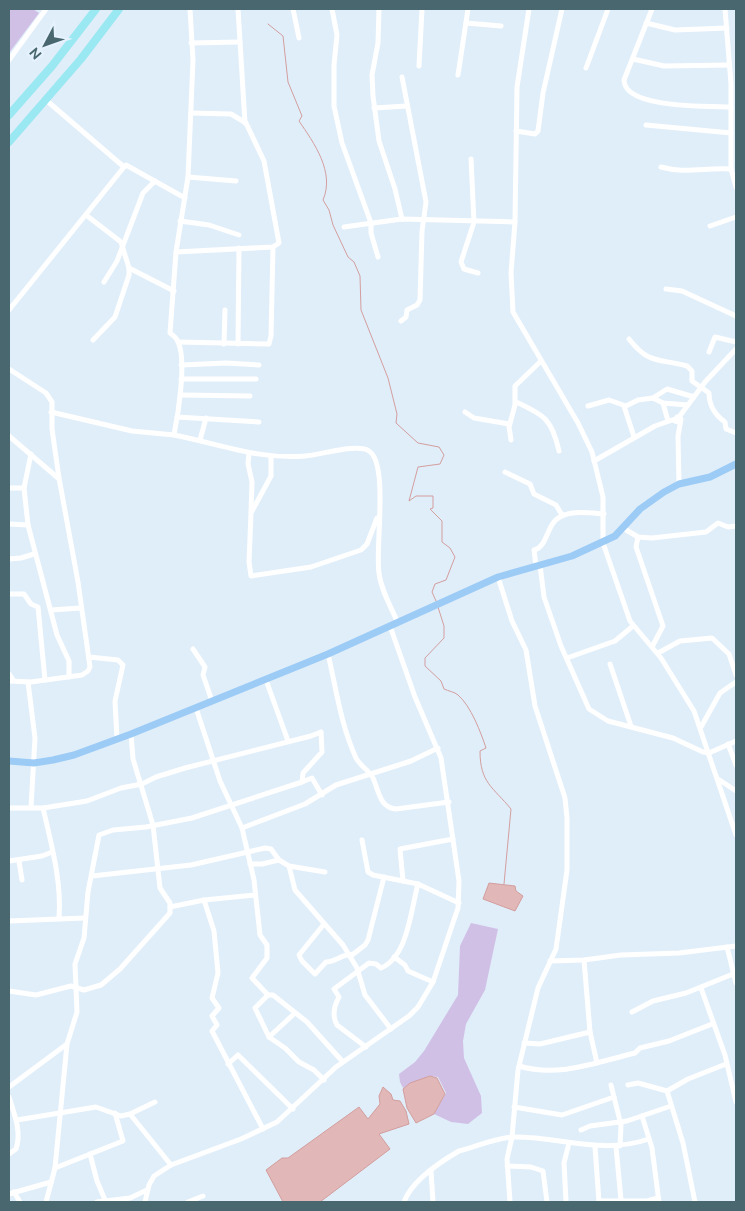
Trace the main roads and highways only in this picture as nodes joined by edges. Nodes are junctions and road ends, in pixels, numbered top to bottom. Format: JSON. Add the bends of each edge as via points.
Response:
{"nodes":[{"id":1,"x":96,"y":9,"type":"edge"},
{"id":2,"x":119,"y":9,"type":"edge"},
{"id":3,"x":34,"y":88,"type":"junction"},
{"id":4,"x":46,"y":100,"type":"junction"},
{"id":5,"x":9,"y":115,"type":"edge"},
{"id":6,"x":9,"y":142,"type":"edge"},
{"id":7,"x":736,"y":464,"type":"edge"},
{"id":8,"x":9,"y":761,"type":"edge"}],
"edges":[{"from":1,"to":3,"type":"highway"},
{"from":2,"to":4,"type":"highway"},
{"from":3,"to":4,"type":"highway"},
{"from":3,"to":5,"type":"highway"},
{"from":4,"to":6,"type":"highway"},
{"from":7,"to":8,"type":"main road","via":[[710,477],[679,484],[648,502],[614,536],[558,561],[498,577],[328,654],[74,755],[34,763]]}]}
